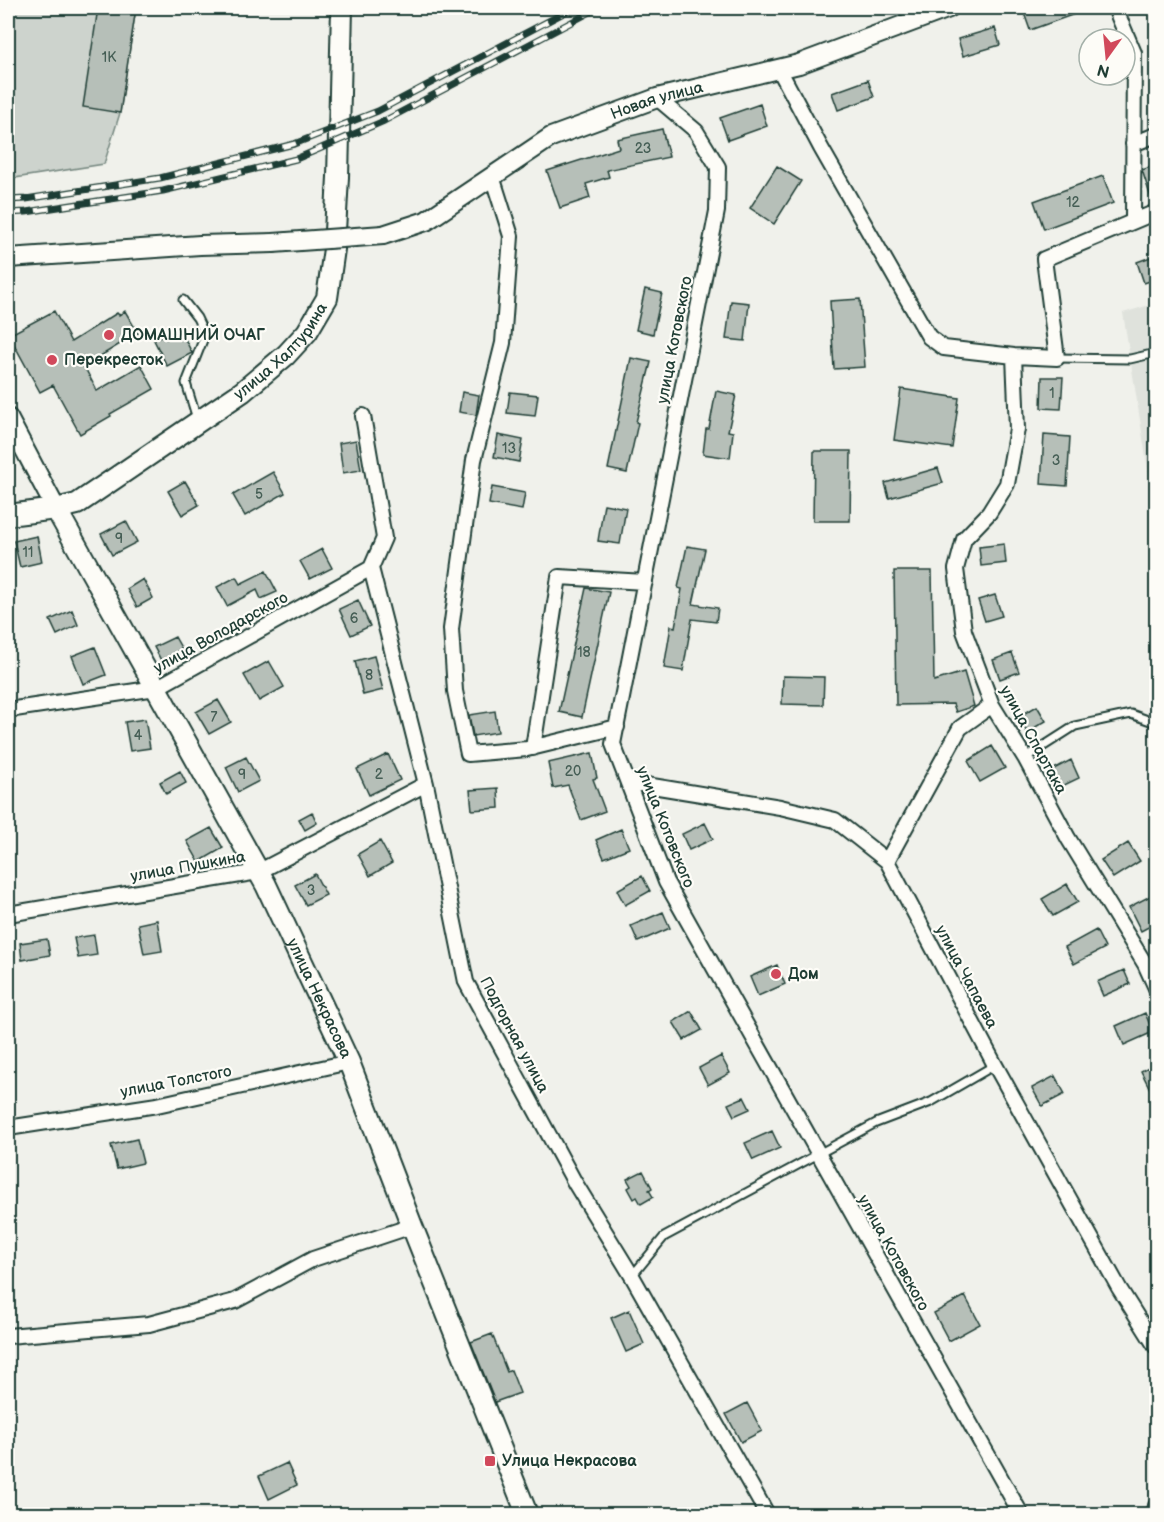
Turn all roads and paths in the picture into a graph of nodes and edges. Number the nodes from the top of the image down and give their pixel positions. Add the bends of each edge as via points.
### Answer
1 (342, 8) edge
2 (949, 8) edge
3 (1115, 8) edge
4 (779, 69) junction
5 (657, 98) junction
6 (1156, 135) edge
7 (1133, 144) junction
8 (492, 176) junction
9 (1156, 212) edge
10 (1133, 220) junction
11 (8, 258) edge
12 (183, 300) dead end
13 (1156, 353) edge
14 (1014, 356) junction
15 (1057, 358) junction
16 (363, 416) dead end
17 (8, 418) edge
18 (197, 422) junction
19 (56, 509) junction
20 (8, 515) edge
21 (371, 568) junction
22 (645, 582) junction
23 (156, 688) junction
24 (992, 705) junction
25 (8, 710) edge
26 (1156, 723) edge
27 (617, 727) junction
28 (533, 748) junction
29 (1025, 758) junction
30 (628, 782) junction
31 (426, 784) junction
32 (887, 861) junction
33 (258, 872) junction
34 (8, 914) edge
35 (1156, 988) edge
36 (350, 1062) junction
37 (995, 1065) junction
38 (8, 1128) edge
39 (819, 1154) junction
40 (412, 1226) junction
41 (632, 1275) junction
42 (8, 1336) edge
43 (1156, 1347) edge
44 (1156, 1506) edge
45 (527, 1515) edge
46 (767, 1515) edge
47 (1021, 1515) edge
48 (1154, 1515) edge

1 - 18 main road, улица Халтурина via 338,177 327,298 307,332 286,355 242,392
2 - 4 street, Новая улица
3 - 7 street via 1134,53
4 - 5 street, Новая улица
4 - 14 street via 929,338 944,348
5 - 8 street, Новая улица via 551,137
5 - 22 street, улица Котовского via 696,131 718,167 717,211
6 - 7 street
7 - 10 street
8 - 11 street, Новая улица, bridge via 426,221 384,235
8 - 28 street via 511,236 503,343 474,460 451,629 455,691 468,754
9 - 10 street
10 - 15 street via 1044,259
12 - 18 lane via 205,335 186,383
13 - 15 lane via 1130,359
14 - 15 street
14 - 24 street, улица Спартака via 1017,429 1007,484 989,513 964,539 956,569 964,631
16 - 21 street via 384,538
17 - 19 street
18 - 19 main road, улица Халтурина via 76,504
19 - 20 main road, улица Халтурина
19 - 23 main road, улица Некрасова
21 - 23 street, улица Володарского
21 - 31 street, Подгорная улица
22 - 27 street, улица Котовского
22 - 28 street via 559,577
23 - 25 street, улица Володарского
23 - 33 main road, улица Некрасова
24 - 29 street, улица Спартака
24 - 32 street via 960,728
26 - 29 lane via 1131,714 1075,726
27 - 28 street
27 - 30 street, улица Котовского via 614,744
29 - 35 street, улица Спартака
30 - 32 street, улица Чапаева via 835,820
30 - 39 street, улица Котовского via 666,882
31 - 33 street, улица Пушкина
31 - 41 street, Подгорная улица via 466,982 575,1183
32 - 37 street, улица Чапаева
33 - 34 street, улица Пушкина
33 - 36 main road, улица Некрасова
36 - 38 street, улица Толстого via 157,1105
36 - 40 main road, улица Некрасова
37 - 39 lane via 931,1102 876,1123
37 - 43 street, улица Чапаева
39 - 41 lane via 664,1238
39 - 47 street, улица Котовского
40 - 42 street via 313,1259 235,1301 149,1324
40 - 45 main road, улица Некрасова
41 - 46 street, Подгорная улица
44 - 48 street

